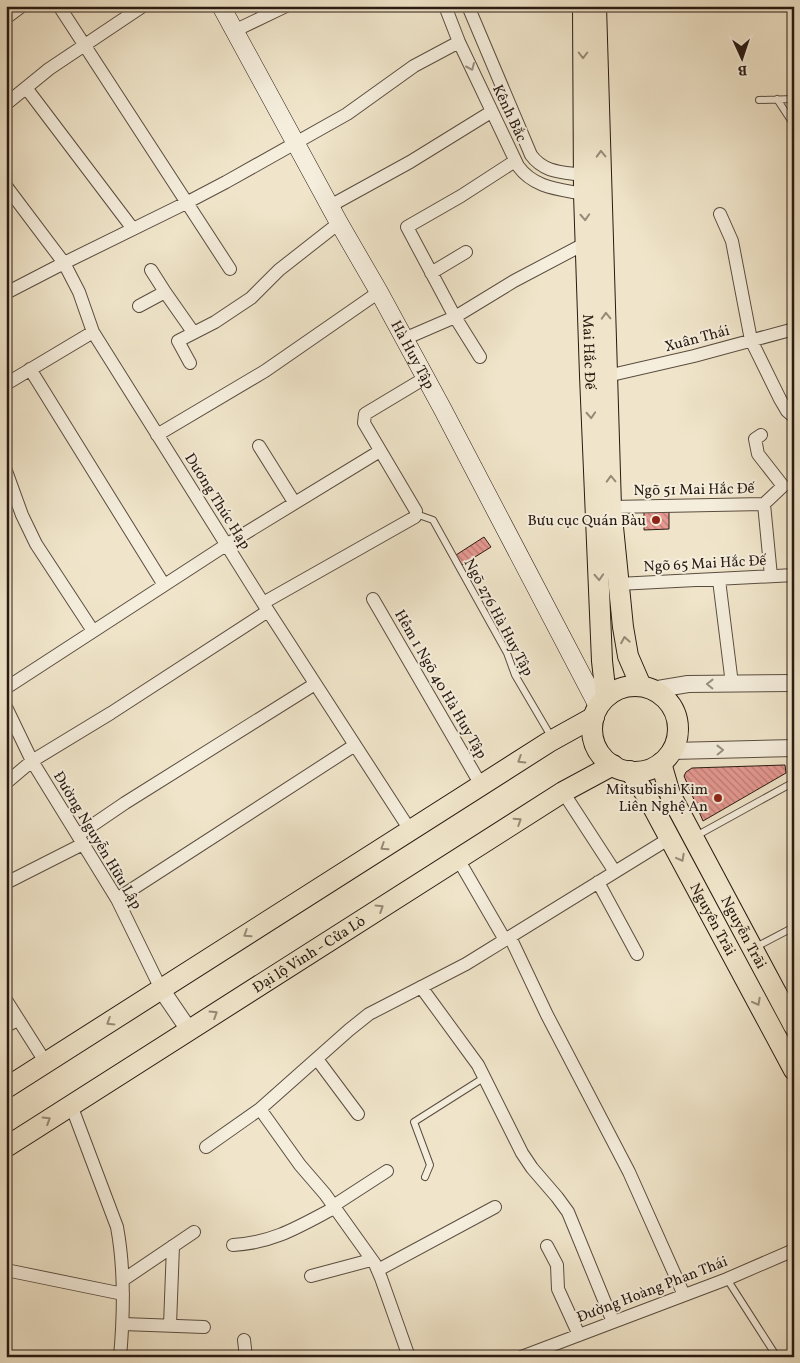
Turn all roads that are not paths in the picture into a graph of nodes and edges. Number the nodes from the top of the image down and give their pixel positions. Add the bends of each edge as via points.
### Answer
1 (22, 6) edge
2 (59, 6) edge
3 (142, 6) edge
4 (221, 6) edge
5 (286, 6) edge
6 (445, 6) edge
7 (468, 6) edge
8 (583, 6) edge
9 (596, 6) edge
10 (6, 18) edge
11 (234, 31) junction
12 (459, 42) junction
13 (85, 44) junction
14 (27, 89) junction
15 (794, 99) edge
16 (759, 100) dead end
17 (776, 100) junction
18 (6, 104) edge
19 (491, 112) junction
20 (794, 125) edge
21 (296, 143) junction
22 (515, 161) junction
23 (540, 166) junction
24 (529, 178) junction
25 (584, 184) junction
26 (6, 186) edge
27 (186, 204) junction
28 (330, 206) junction
29 (720, 214) dead end
30 (339, 223) junction
31 (133, 229) junction
32 (586, 243) junction
33 (466, 252) dead end
34 (64, 263) junction
35 (230, 269) dead end
36 (151, 270) dead end
37 (431, 273) junction
38 (6, 292) edge
39 (165, 292) junction
40 (379, 292) junction
41 (140, 306) dead end
42 (455, 317) junction
43 (794, 329) edge
44 (93, 332) junction
45 (193, 332) junction
46 (404, 339) junction
47 (751, 340) junction
48 (480, 358) dead end
49 (190, 363) dead end
50 (30, 369) junction
51 (608, 376) junction
52 (425, 378) junction
53 (6, 384) edge
54 (794, 417) edge
55 (157, 435) junction
56 (761, 435) dead end
57 (259, 446) dead end
58 (380, 450) junction
59 (6, 472) edge
60 (294, 502) junction
61 (764, 504) junction
62 (611, 507) junction
63 (416, 514) junction
64 (226, 545) junction
65 (794, 575) edge
66 (771, 576) junction
67 (719, 580) junction
68 (618, 584) junction
69 (164, 585) junction
70 (373, 599) dead end
71 (266, 607) junction
72 (92, 631) junction
73 (794, 683) edge
74 (315, 684) junction
75 (732, 684) junction
76 (6, 688) edge
77 (646, 688) junction
78 (599, 707) junction
79 (6, 708) edge
80 (553, 740) junction
81 (355, 745) junction
82 (794, 748) edge
83 (666, 757) junction
84 (32, 761) junction
85 (621, 768) junction
86 (794, 782) edge
87 (6, 783) edge
88 (481, 785) junction
89 (563, 792) junction
90 (410, 830) junction
91 (670, 838) junction
92 (692, 838) junction
93 (81, 840) junction
94 (458, 859) junction
95 (615, 872) junction
96 (598, 882) junction
97 (6, 883) edge
98 (117, 898) junction
99 (794, 926) edge
100 (507, 939) junction
101 (753, 948) junction
102 (637, 954) dead end
103 (421, 987) junction
104 (161, 989) junction
105 (6, 1000) edge
106 (12, 1023) edge
107 (794, 1026) edge
108 (189, 1030) junction
109 (318, 1059) junction
110 (46, 1063) junction
111 (794, 1070) edge
112 (485, 1077) junction
113 (6, 1088) edge
114 (71, 1105) junction
115 (260, 1110) junction
116 (358, 1114) dead end
117 (6, 1147) edge
118 (206, 1147) dead end
119 (387, 1171) dead end
120 (426, 1178) dead end
121 (334, 1207) junction
122 (495, 1207) dead end
123 (194, 1232) dead end
124 (233, 1245) dead end
125 (173, 1246) junction
126 (548, 1246) dead end
127 (794, 1250) edge
128 (375, 1265) junction
129 (6, 1270) edge
130 (312, 1276) dead end
131 (727, 1279) junction
132 (123, 1280) junction
133 (123, 1294) junction
134 (684, 1294) junction
135 (613, 1322) junction
136 (123, 1324) junction
137 (170, 1326) junction
138 (204, 1327) dead end
139 (579, 1335) junction
140 (244, 1340) dead end
141 (545, 1351) edge
142 (120, 1357) edge
143 (246, 1357) edge
144 (409, 1357) edge
145 (521, 1357) edge
146 (777, 1357) edge

1 - 10 street
2 - 13 street
3 - 13 street
4 - 11 main road, Hà Huy Tập
5 - 11 street
6 - 12 street, Kênh Bắc
7 - 23 street, Kênh Bắc via 530,156
8 -> 25 main road, Mai Hắc Đế
51 -> 9 main road, Mai Hắc Đế
11 - 21 main road, Hà Huy Tập
12 -> 19 street, Kênh Bắc
12 - 21 street via 414,66 353,110
13 - 14 street
13 - 27 street
14 - 18 street
14 - 31 street
15 - 17 lane
16 - 17 lane
17 - 20 lane
19 - 22 street, Kênh Bắc
19 - 28 street
21 - 27 street
21 - 28 main road, Hà Huy Tập
22 - 24 street, Kênh Bắc
22 - 37 street via 408,225 406,228
23 - 24 street
23 - 25 street
24 - 25 street, Kênh Bắc via 550,188
25 -> 32 main road, Mai Hắc Đế
26 - 34 street, Dương Thúc Hạp
27 - 31 street
27 - 35 street
28 - 30 main road, Hà Huy Tập
29 - 47 street via 732,241
30 - 40 main road, Hà Huy Tập
30 - 45 street via 279,270 252,298
31 - 34 street
32 - 42 street
32 -> 78 main road, Mai Hắc Đế via 602,661
33 - 37 street
34 - 38 street
34 - 44 street, Dương Thúc Hạp via 79,292
36 - 39 street
37 - 42 street
39 - 41 street
39 - 45 street
40 - 46 main road, Hà Huy Tập
40 - 55 street via 265,371
42 - 46 street
42 - 48 street
43 - 47 street, Xuân Thái
44 - 50 street
44 - 55 street, Dương Thúc Hạp
45 - 49 street via 178,341
46 - 52 main road, Hà Huy Tập
47 - 51 street, Xuân Thái
47 - 54 street via 780,399
50 - 53 street
50 - 69 street
62 -> 51 main road, Mai Hắc Đế
52 - 58 street via 365,414 364,423
52 - 78 main road, Hà Huy Tập
55 - 64 street, Dương Thúc Hạp
56 - 61 street via 756,439 758,454 782,486
57 - 60 street
58 - 60 street
58 - 63 street
59 - 72 street via 36,544
60 - 64 street
61 - 62 street, Ngõ 51 Mai Hắc Đế
61 - 66 street, Ngõ 51 Mai Hắc Đế
62 - 68 main road, Mai Hắc Đế
63 - 71 street via 415,518
63 - 80 lane, Ngõ 276 Hà Huy Tập via 433,520
64 - 69 street
64 - 71 street, Dương Thúc Hạp
65 - 66 street, Ngõ 65 Mai Hắc Đế
66 - 67 street, Ngõ 65 Mai Hắc Đế
67 - 68 street, Ngõ 65 Mai Hắc Đế
67 - 75 street
77 -> 68 main road, Mai Hắc Đế via 628,656
69 - 72 street
70 - 88 street, Hẻm 1 Ngõ 40 Hà Huy Tập
71 - 74 street, Dương Thúc Hạp
71 - 84 street via 111,713
72 - 76 street
73 - 75 street
74 - 81 street, Dương Thúc Hạp
74 - 93 street via 125,803
75 -> 77 street
77 - 78 main road via 617,690
77 - 83 main road via 667,701 676,716 677,734
78 - 80 main road
78 - 85 main road via 592,730 594,742 599,753
79 - 84 street, Đường Nguyễn Hữu Lập
80 -> 88 main road
81 - 90 street, Dương Thúc Hạp
81 - 98 street
83 -> 82 street
83 - 85 main road via 654,768 642,771
83 - 92 main road via 670,794
84 - 87 street
84 - 93 street, Đường Nguyễn Hữu Lập
85 - 89 main road, Đại lộ Vinh - Cửa Lò
85 - 91 main road, Nguyên Trãi via 648,796
86 - 92 lane
88 - 90 main road
94 -> 89 main road, Đại lộ Vinh - Cửa Lò
89 - 95 street
90 -> 104 main road
91 - 95 street
91 -> 111 main road, Nguyên Trãi
92 - 101 main road, Nguyễn Trãi
93 - 97 street
93 - 98 street, Đường Nguyễn Hữu Lập
94 - 100 street
108 -> 94 main road, Đại lộ Vinh - Cửa Lò
95 - 96 street
96 - 100 street
96 - 102 street
98 - 104 street, Đường Nguyễn Hữu Lập
99 - 101 lane
100 - 103 street
100 - 134 street via 629,1172
101 - 107 main road, Nguyễn Trãi
103 - 109 street via 363,1019
103 - 112 street
104 - 108 street
104 -> 110 main road
105 - 106 street
106 - 110 street
108 - 114 main road, Đại lộ Vinh - Cửa Lò
109 - 115 street
109 - 116 street
110 - 113 main road
112 - 120 lane via 414,1122 430,1165
112 - 135 street via 522,1153 568,1212
117 -> 114 main road, Đại lộ Vinh - Cửa Lò
114 - 132 street via 117,1227
115 - 118 street
115 - 121 street
119 - 121 street
121 - 124 street via 274,1238
121 - 128 street
122 - 128 street
123 - 125 street
125 - 132 street
125 - 137 street
126 - 139 street via 557,1265 558,1289
127 - 131 street, Đường Hoàng Phan Thái
128 - 130 street
128 - 144 street
129 - 133 street
131 - 134 street, Đường Hoàng Phan Thái
131 - 146 lane
132 - 133 street
133 - 136 street
134 - 135 street, Đường Hoàng Phan Thái
135 - 139 street, Đường Hoàng Phan Thái
136 - 137 street
136 - 142 street
137 - 138 street
139 - 141 street, Đường Hoàng Phan Thái
140 - 143 street
141 - 145 street, Đường Hoàng Phan Thái

